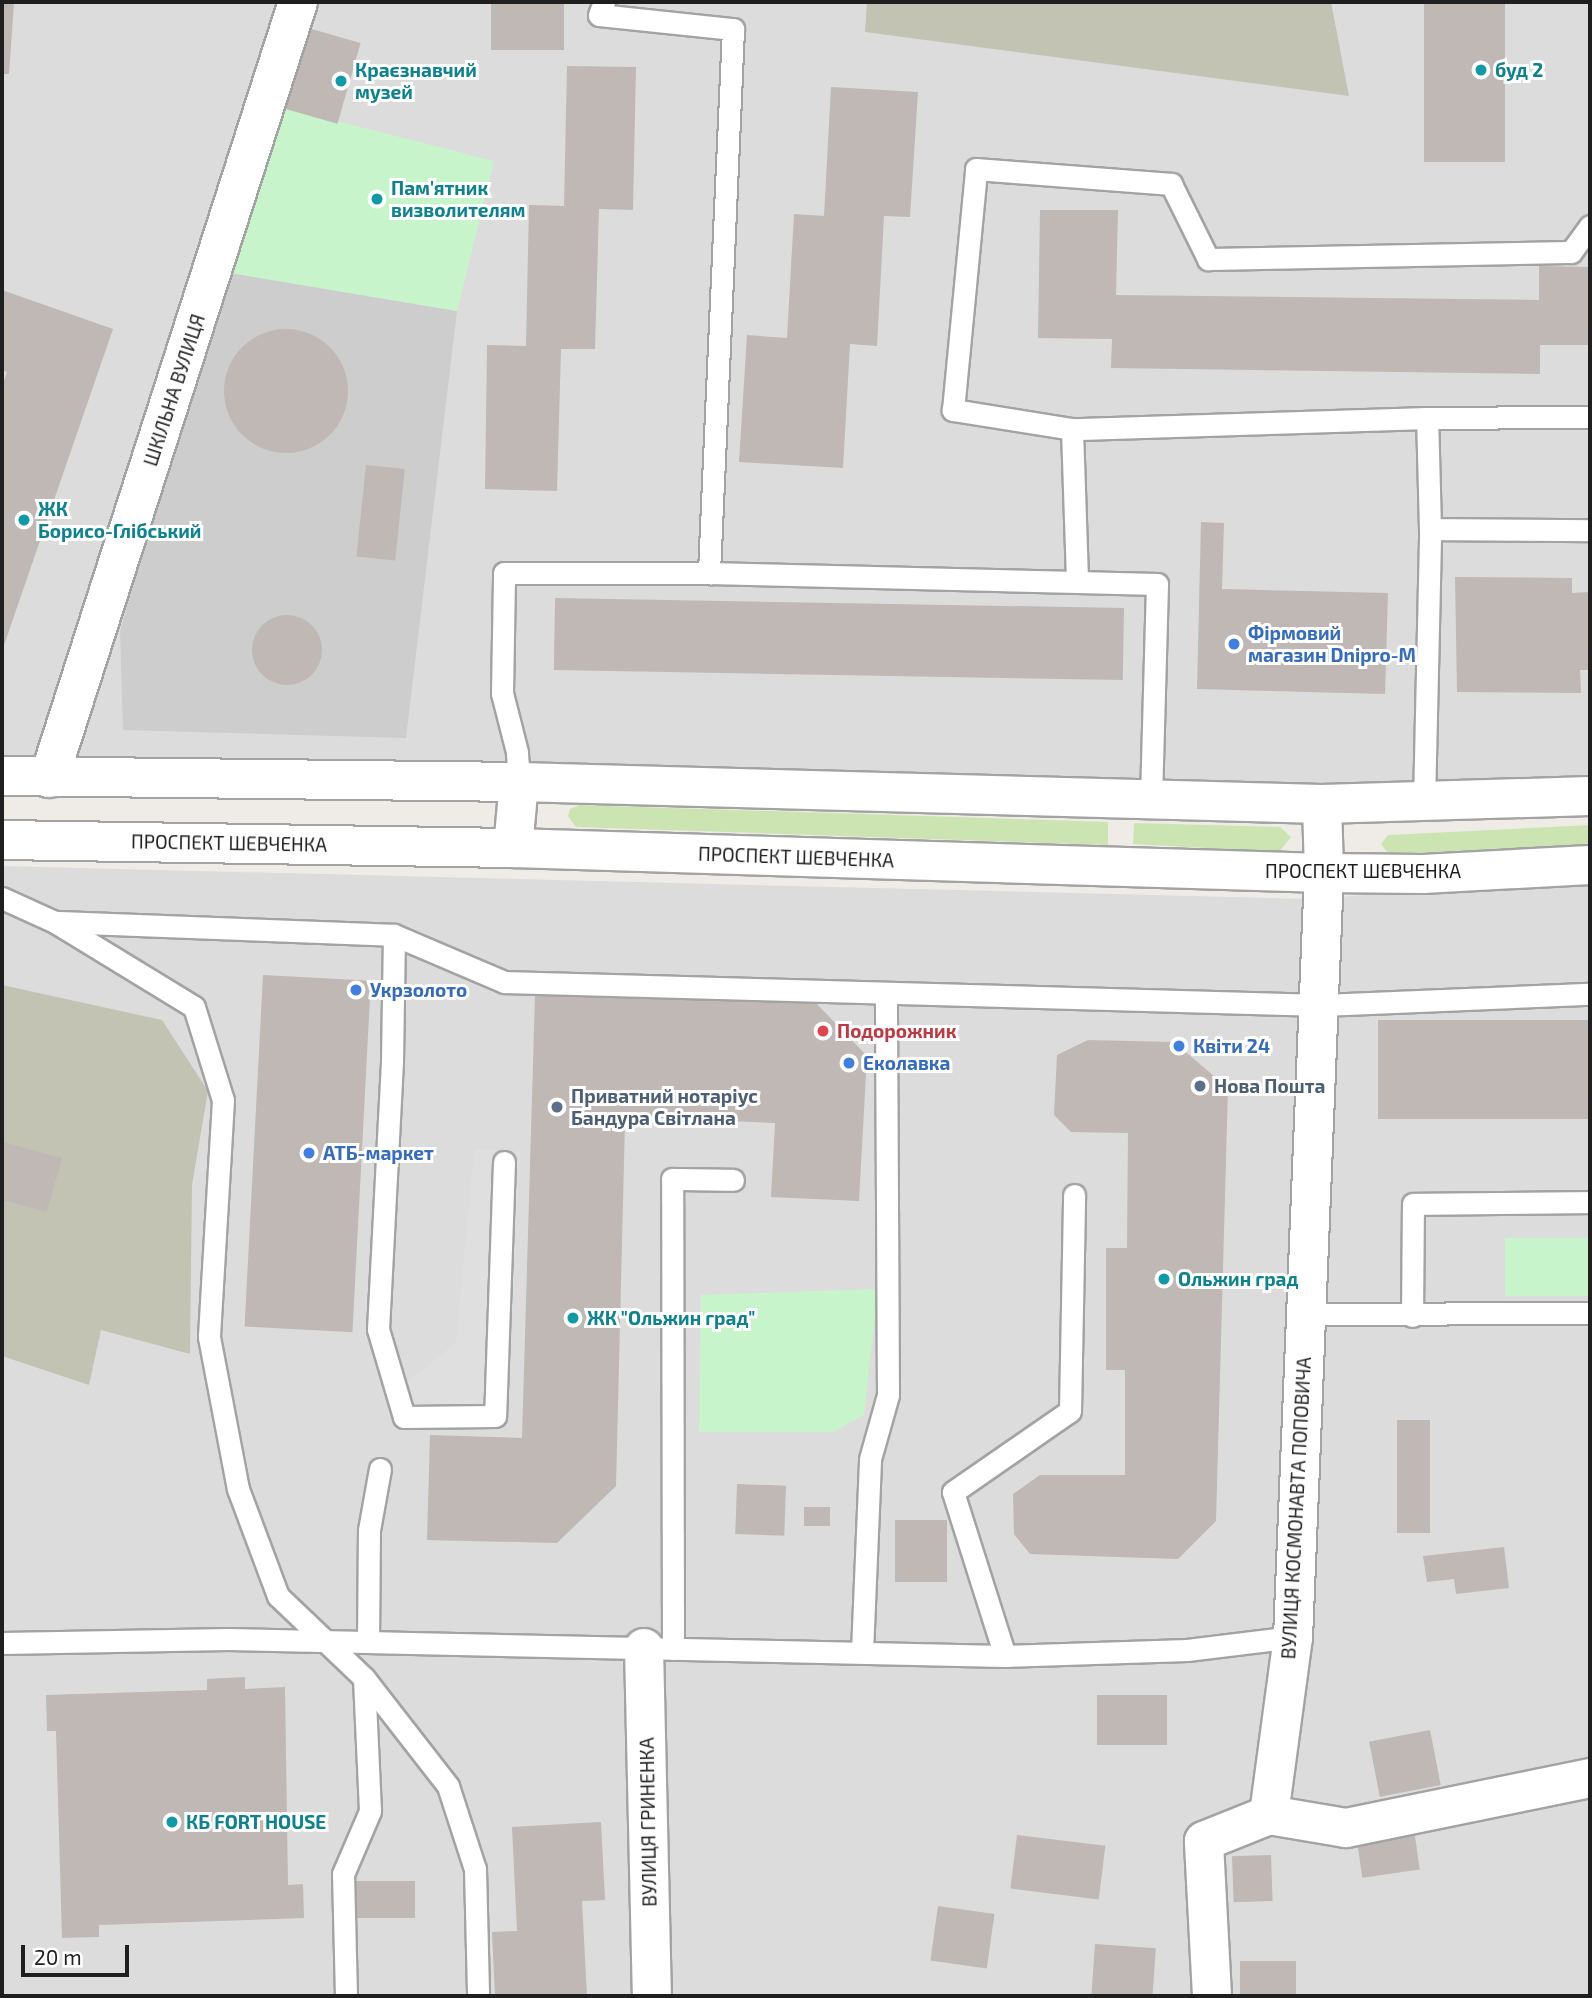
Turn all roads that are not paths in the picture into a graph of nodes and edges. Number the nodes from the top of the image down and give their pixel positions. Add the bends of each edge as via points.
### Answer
1 (298, 2) edge
2 (604, 2) edge
3 (1590, 226) edge
4 (1590, 417) edge
5 (1427, 418) junction
6 (1072, 429) junction
7 (1430, 529) junction
8 (1590, 530) edge
9 (709, 573) junction
10 (1077, 582) junction
11 (2, 776) edge
12 (49, 778) junction
13 (519, 782) junction
14 (1590, 796) edge
15 (1151, 801) junction
16 (1424, 803) junction
17 (1322, 804) junction
18 (2, 841) edge
19 (513, 848) junction
20 (1590, 865) edge
21 (1324, 873) junction
22 (2, 898) edge
23 (55, 922) junction
24 (394, 935) junction
25 (886, 994) junction
26 (1590, 994) edge
27 (1322, 1005) junction
28 (504, 1162) dead end
29 (733, 1180) dead end
30 (1074, 1195) dead end
31 (1590, 1202) edge
32 (1590, 1313) edge
33 (1305, 1314) junction
34 (1412, 1316) junction
35 (380, 1469) dead end
36 (1293, 1637) junction
37 (368, 1642) junction
38 (2, 1643) edge
39 (324, 1643) junction
40 (659, 1649) junction
41 (862, 1652) junction
42 (1005, 1656) junction
43 (364, 1678) junction
44 (1590, 1778) edge
45 (1269, 1815) junction
46 (346, 1996) edge
47 (478, 1996) edge
48 (652, 1996) edge
49 (1212, 1996) edge

1 - 12 street, ШКІЛЬНА ВУЛИЦЯ
2 - 9 lane via 598,15 733,29
3 - 6 lane via 1571,252 1208,259 1171,184 976,169 953,410
4 - 5 lane
5 - 6 lane
5 - 7 lane
6 - 10 lane
7 - 8 lane
7 - 16 lane
9 - 10 lane
9 - 13 lane via 504,573 502,693 517,752
10 - 15 lane via 1157,584
11 - 12 street
12 - 13 street
13 - 15 street
13 - 19 street
14 - 16 street
15 - 17 street
16 - 17 street
17 - 21 street, ВУЛИЦЯ КОСМОНАВТА ПОПОВИЧА
18 - 19 street, ПРОСПЕКТ ШЕВЧЕНКА
19 - 21 street, ПРОСПЕКТ ШЕВЧЕНКА
20 - 21 street, ПРОСПЕКТ ШЕВЧЕНКА via 1423,874
21 - 27 street, ВУЛИЦЯ КОСМОНАВТА ПОПОВИЧА
22 - 23 lane
23 - 24 lane
23 - 39 lane via 194,1007 223,1100 209,1337 238,1489 278,1596
24 - 25 lane via 504,982
24 - 28 lane via 378,1329 404,1417 495,1416
25 - 27 lane
25 - 41 lane via 888,1395 870,1459
26 - 27 lane
27 - 33 street, ВУЛИЦЯ КОСМОНАВТА ПОПОВИЧА
29 - 40 lane via 671,1180
30 - 42 lane via 1070,1411 953,1492
31 - 34 lane via 1413,1204
32 - 34 lane
33 - 34 lane
33 - 36 street, ВУЛИЦЯ КОСМОНАВТА ПОПОВИЧА
35 - 37 lane via 369,1530
36 - 42 lane via 1187,1650
36 - 45 street, ВУЛИЦЯ КОСМОНАВТА ПОПОВИЧА
37 - 39 lane
37 - 40 lane
38 - 39 lane via 228,1639
39 - 43 lane
40 - 41 lane
40 - 48 street, ВУЛИЦЯ ГРИНЕНКА
41 - 42 lane
43 - 46 lane via 370,1811 344,1874
43 - 47 lane via 448,1786 475,1869
44 - 45 street via 1346,1828
45 - 49 street via 1204,1841

